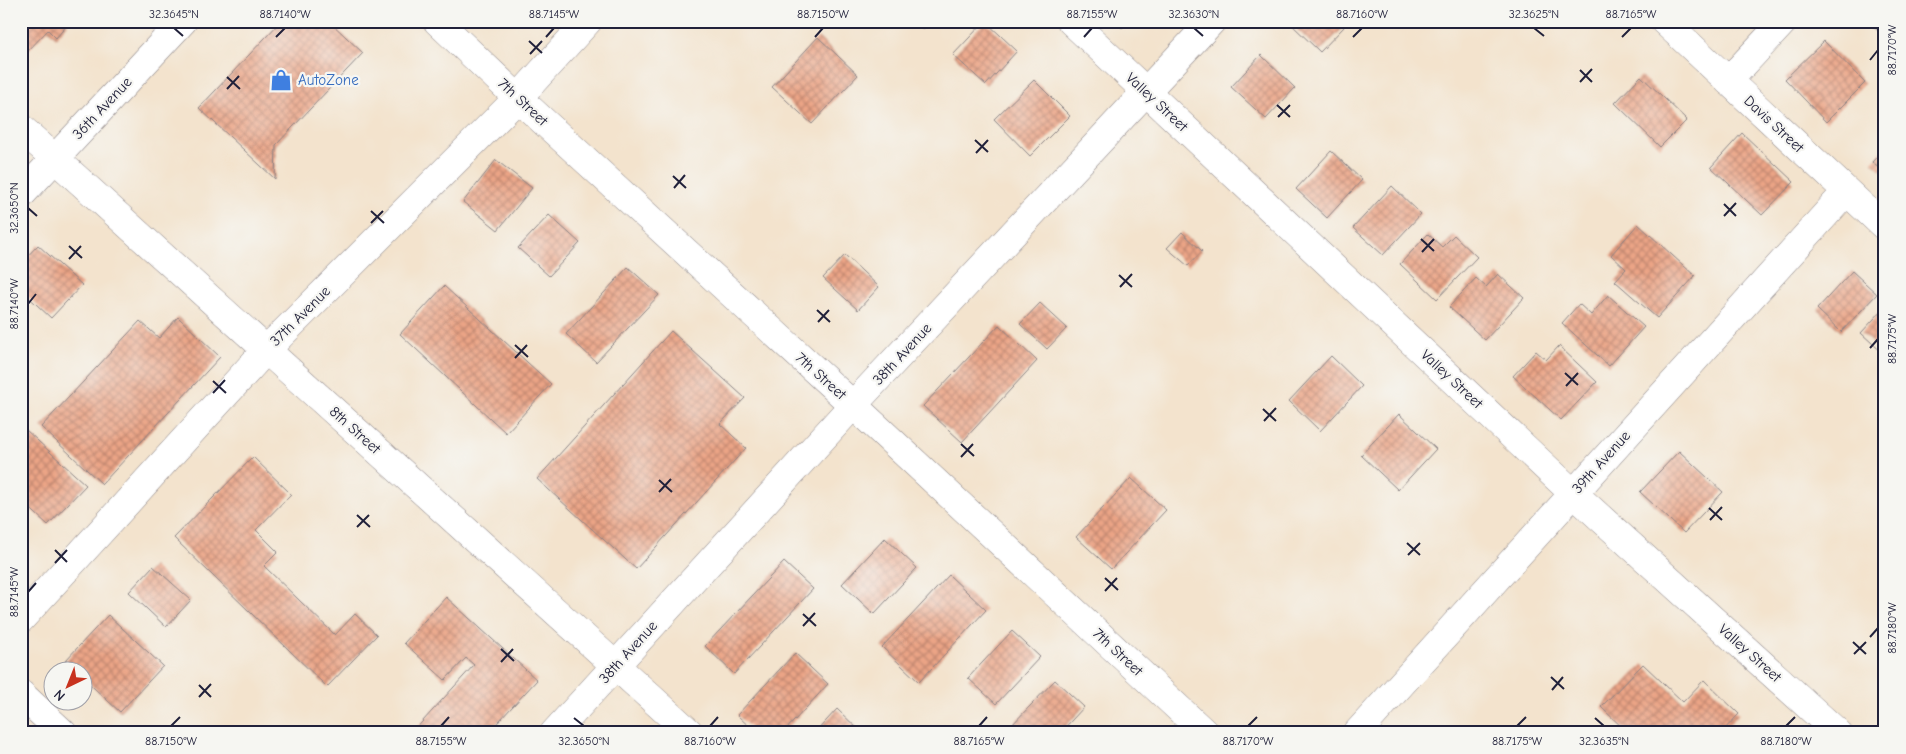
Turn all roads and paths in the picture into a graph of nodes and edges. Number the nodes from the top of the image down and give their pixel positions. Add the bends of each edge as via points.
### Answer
1 (183, 21) edge
2 (437, 21) edge
3 (588, 21) edge
4 (1071, 21) edge
5 (1212, 21) edge
6 (1664, 21) edge
7 (1784, 21) edge
8 (1728, 81) junction
9 (1146, 92) junction
10 (518, 98) junction
11 (21, 128) edge
12 (55, 159) junction
13 (1846, 192) junction
14 (21, 195) edge
15 (1885, 227) edge
16 (266, 350) junction
17 (853, 405) junction
18 (1573, 493) junction
19 (21, 619) edge
20 (616, 666) junction
21 (21, 694) edge
22 (63, 733) edge
23 (554, 733) edge
24 (690, 733) edge
25 (1204, 733) edge
26 (1357, 733) edge
27 (1838, 733) edge

1 - 12 street, 36th Avenue
2 - 10 street, 7th Street
3 - 10 street, 37th Avenue
4 - 9 street, Valley Street
5 - 9 street, 38th Avenue
6 - 8 street, Davis Street
7 - 8 street
8 - 13 street, Davis Street
9 - 17 street, 38th Avenue
9 - 18 street, Valley Street
10 - 16 street, 37th Avenue
10 - 17 street, 7th Street
11 - 12 street, 8th Street
12 - 14 street, 36th Avenue
12 - 16 street, 8th Street
13 - 15 street, Davis Street
13 - 18 street, 39th Avenue
16 - 19 street, 37th Avenue
16 - 20 street, 8th Street
17 - 20 street, 38th Avenue
17 - 25 street, 7th Street
18 - 26 street, 39th Avenue
18 - 27 street, Valley Street
20 - 23 street, 38th Avenue
20 - 24 street, 8th Street
21 - 22 street

